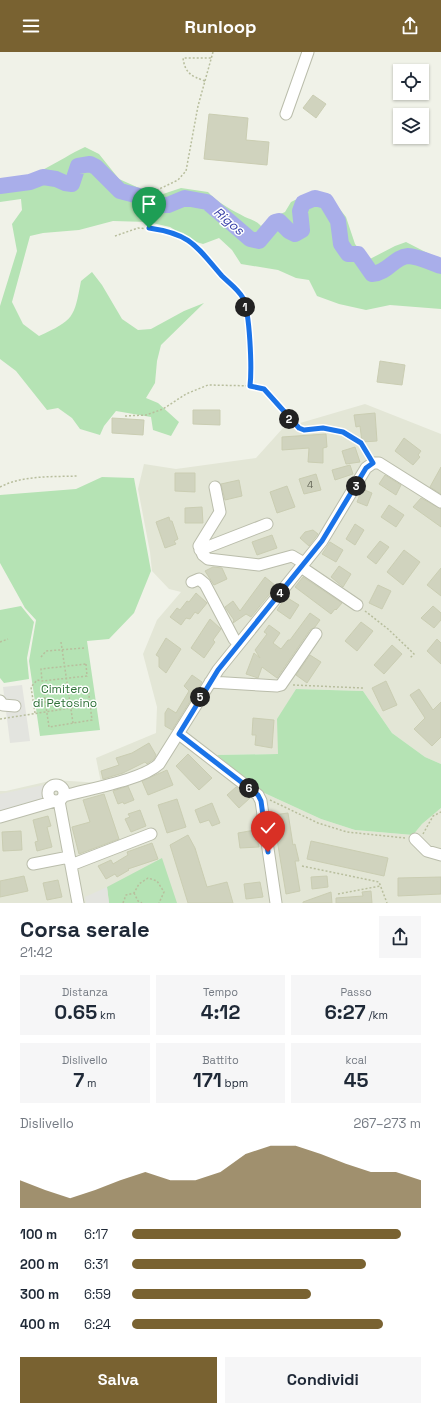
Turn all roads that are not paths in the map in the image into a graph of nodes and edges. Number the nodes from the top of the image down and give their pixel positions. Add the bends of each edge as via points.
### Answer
1 (308, 52) edge
2 (286, 114) dead end
3 (215, 487) dead end
4 (441, 502) edge
5 (267, 524) dead end
6 (200, 550) junction
7 (303, 565) junction
8 (192, 582) dead end
9 (357, 605) road end
10 (316, 634) dead end
11 (239, 644) junction
12 (210, 682) junction
13 (0, 701) edge
14 (15, 706) dead end
15 (179, 734) junction
16 (60, 796) junction
17 (0, 817) edge
18 (151, 834) dead end
19 (417, 841) road end
20 (441, 855) edge
21 (70, 861) junction
22 (33, 864) dead end
23 (78, 903) edge
24 (276, 903) edge

1 - 2 street
3 - 6 street via 220,512 200,542
4 - 7 street via 387,467 373,463 366,468 322,541
5 - 6 street
6 - 7 street via 208,559 259,565 292,556
7 - 9 street
7 - 11 street
8 - 11 street via 199,579 205,584
10 - 12 street via 281,685
11 - 12 street
12 - 15 street
13 - 14 street via 3,705
15 - 16 street via 155,768 136,777
15 - 24 street via 258,795
16 - 17 street
16 - 21 street
18 - 21 street
19 - 20 street via 428,851
21 - 22 street
21 - 23 street

